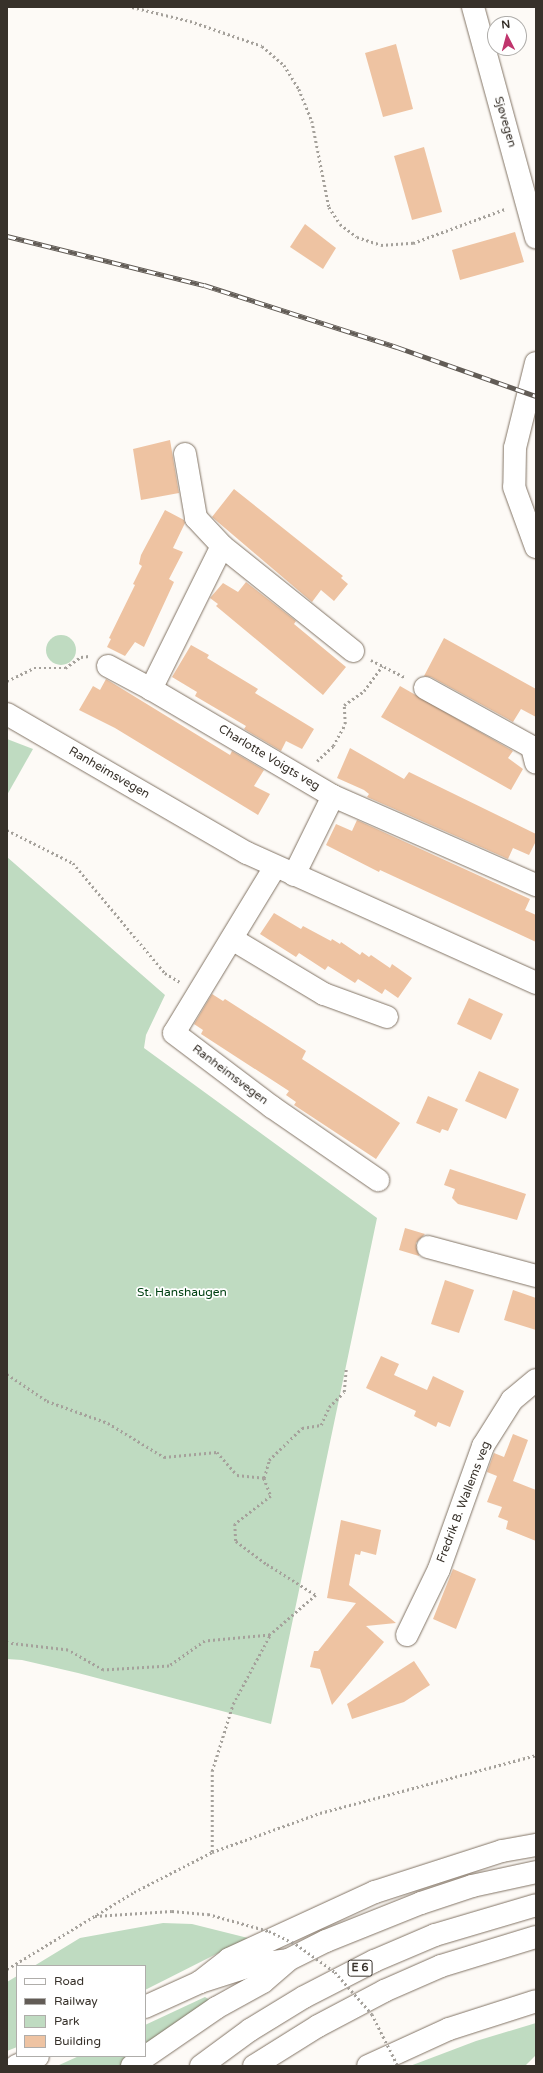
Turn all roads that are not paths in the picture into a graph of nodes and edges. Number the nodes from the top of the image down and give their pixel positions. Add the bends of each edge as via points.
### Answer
1 (473, 7) edge
2 (536, 238) edge
3 (536, 363) edge
4 (185, 454) dead end
5 (531, 519) edge
6 (222, 546) junction
7 (536, 547) edge
8 (353, 651) road end
9 (108, 666) road end
10 (425, 688) road end
11 (151, 689) junction
12 (7, 714) edge
13 (536, 763) edge
14 (332, 796) junction
15 (285, 871) junction
16 (536, 884) edge
17 (232, 939) junction
18 (536, 983) edge
19 (387, 1017) dead end
20 (378, 1180) dead end
21 (428, 1247) dead end
22 (536, 1276) edge
23 (536, 1380) edge
24 (407, 1635) dead end
25 (536, 1845) edge
26 (536, 1872) edge
27 (536, 1905) edge
28 (536, 1937) edge
29 (288, 1960) junction
30 (200, 1982) junction
31 (536, 2001) edge
32 (146, 2007) edge
33 (146, 2056) edge
34 (36, 2057) edge
35 (145, 2057) edge
36 (16, 2066) edge
37 (132, 2066) edge
38 (201, 2066) edge
39 (254, 2066) edge
40 (368, 2066) edge

1 - 2 main road, Sjøvegen
3 - 5 main road via 515,448 514,488
4 - 6 main road via 196,518
5 - 7 main road
6 - 8 main road
6 - 11 main road
9 - 11 main road, Charlotte Voigts veg
10 - 13 main road via 532,747
11 - 14 main road, Charlotte Voigts veg
12 - 15 main road, Ranheimsvegen
14 - 15 main road
14 - 16 main road, Charlotte Voigts veg
15 - 17 main road, Ranheimsvegen
15 - 18 main road, Ranheimsvegen
17 - 19 main road via 324,994
17 - 20 main road, Ranheimsvegen via 174,1033 272,1107
21 - 22 main road
23 - 24 main road, Fredrik B. Wallems veg via 512,1400 483,1446 438,1569
25 - 30 main road via 502,1851 375,1892 229,1959
26 - 29 main road via 472,1886 422,1903 326,1941
27 - 38 main road, E 6 via 435,1935 374,1961 304,1997 250,2030
28 - 39 main road, E 6 via 441,1966 384,1991 318,2026
29 - 30 main road via 256,1964
29 - 33 main road via 262,1982 216,2008
30 - 32 main road
31 - 40 main road via 449,2029
34 - 36 main road
35 - 37 main road

